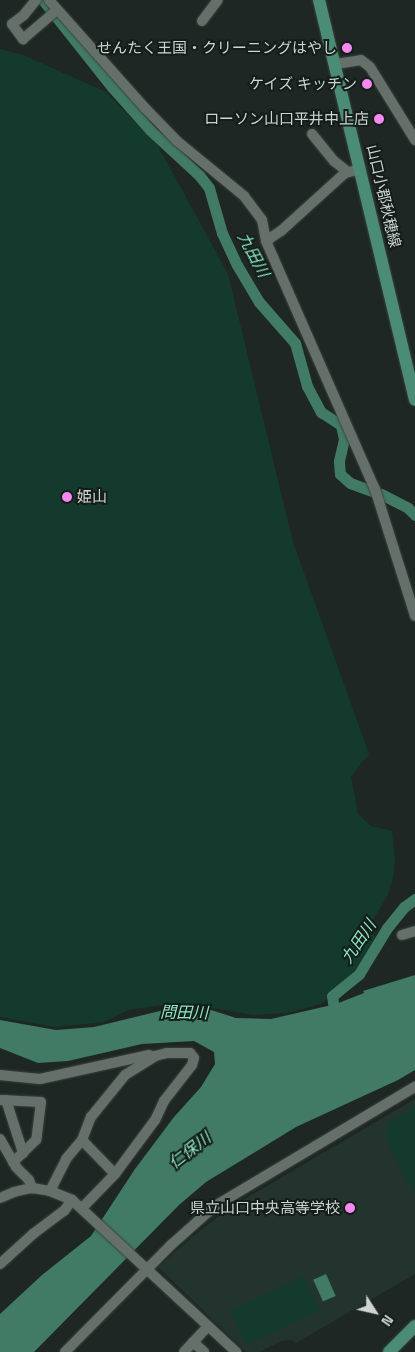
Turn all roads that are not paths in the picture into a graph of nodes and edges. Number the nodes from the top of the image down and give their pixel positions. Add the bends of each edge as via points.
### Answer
1 (36, 0) edge
2 (49, 0) edge
3 (218, 0) edge
4 (319, 0) edge
5 (56, 12) junction
6 (202, 21) dead end
7 (336, 64) junction
8 (312, 134) dead end
9 (415, 140) edge
10 (361, 169) junction
11 (348, 172) junction
12 (266, 241) junction
13 (415, 400) edge
14 (415, 616) edge
15 (415, 931) edge
16 (402, 935) dead end
17 (155, 1056) junction
18 (0, 1075) edge
19 (415, 1087) edge
20 (3, 1100) edge
21 (0, 1139) edge
22 (82, 1140) junction
23 (23, 1153) junction
24 (13, 1162) junction
25 (116, 1174) junction
26 (32, 1188) junction
27 (50, 1191) junction
28 (0, 1198) edge
29 (72, 1200) junction
30 (83, 1209) junction
31 (0, 1264) edge
32 (142, 1264) junction
33 (208, 1326) junction
34 (415, 1326) edge
35 (193, 1342) junction
36 (65, 1352) edge
37 (184, 1352) edge
38 (204, 1352) edge
39 (236, 1352) edge
40 (390, 1352) edge

1 - 5 street via 12,24 22,38
2 - 5 street
3 - 6 street
4 - 7 main road, 山口小郡秋穂線
5 - 12 street via 177,141 244,196 262,220
7 - 9 street via 361,60 370,68
7 - 10 main road, 山口小郡秋穂線
8 - 11 street via 334,161
10 - 11 street
10 - 13 main road, 山口小郡秋穂線
11 - 12 street
12 - 14 street via 376,492
15 - 16 street
17 - 18 street via 152,1054 40,1079
17 - 22 street via 125,1075 91,1117
17 - 25 street via 190,1054 194,1058
19 - 32 street via 228,1198
20 - 23 street
20 - 23 street via 41,1102 36,1140
21 - 24 street
22 - 25 street
22 - 27 street via 66,1159
23 - 24 street
24 - 26 street
25 - 30 street
26 - 27 street
26 - 28 street
27 - 29 street
29 - 30 street
29 - 31 street
30 - 32 street
32 - 33 street
32 - 36 street
33 - 35 street
33 - 39 street
34 - 40 main road
35 - 37 street
35 - 38 street

